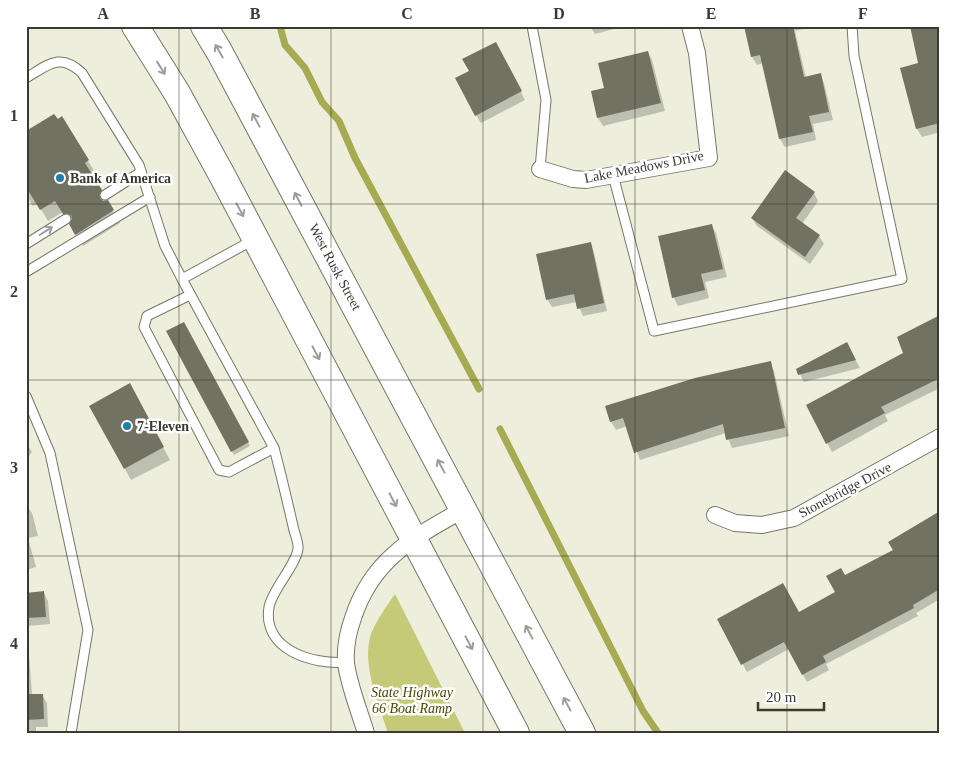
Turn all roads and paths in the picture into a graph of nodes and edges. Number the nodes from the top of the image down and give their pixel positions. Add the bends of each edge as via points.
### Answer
1 (135, 26) edge
2 (204, 26) edge
3 (532, 26) edge
4 (690, 26) edge
5 (852, 26) edge
6 (26, 78) edge
7 (540, 169) joint
8 (141, 172) junction
9 (614, 175) junction
10 (105, 195) dead end
11 (150, 197) junction
12 (66, 219) dead end
13 (255, 238) junction
14 (26, 244) edge
15 (26, 272) edge
16 (182, 279) junction
17 (190, 294) junction
18 (26, 396) edge
19 (940, 437) edge
20 (274, 448) junction
21 (464, 509) junction
22 (715, 515) dead end
23 (413, 538) junction
24 (346, 662) junction
25 (71, 733) edge
26 (366, 733) edge
27 (516, 733) edge
28 (582, 733) edge

1 -> 13 main road via 177,93
21 -> 2 main road, West Rusk Street
3 - 7 lane via 546,100
4 - 9 street, Lake Meadows Drive via 697,53 710,158
5 - 9 lane via 854,56 902,279 654,331
6 - 8 lane via 54,61 70,62 87,80
7 - 9 street, Lake Meadows Drive via 573,179
8 - 10 lane
8 - 11 lane
11 - 15 lane
11 - 16 lane via 165,246
14 -> 12 lane
13 - 16 lane
13 -> 23 main road
16 - 17 lane
17 - 20 lane
17 - 20 lane via 147,316 144,327 220,470 229,472
18 - 25 lane via 50,453 88,630
19 - 22 street, Stonebridge Drive via 794,518 762,525 735,523
20 - 24 lane via 298,548 269,606 271,628 280,645 302,657 331,664
21 - 23 street
28 -> 21 main road, West Rusk Street
23 - 24 street via 386,561 367,585 350,626
23 -> 27 main road
24 - 26 street

